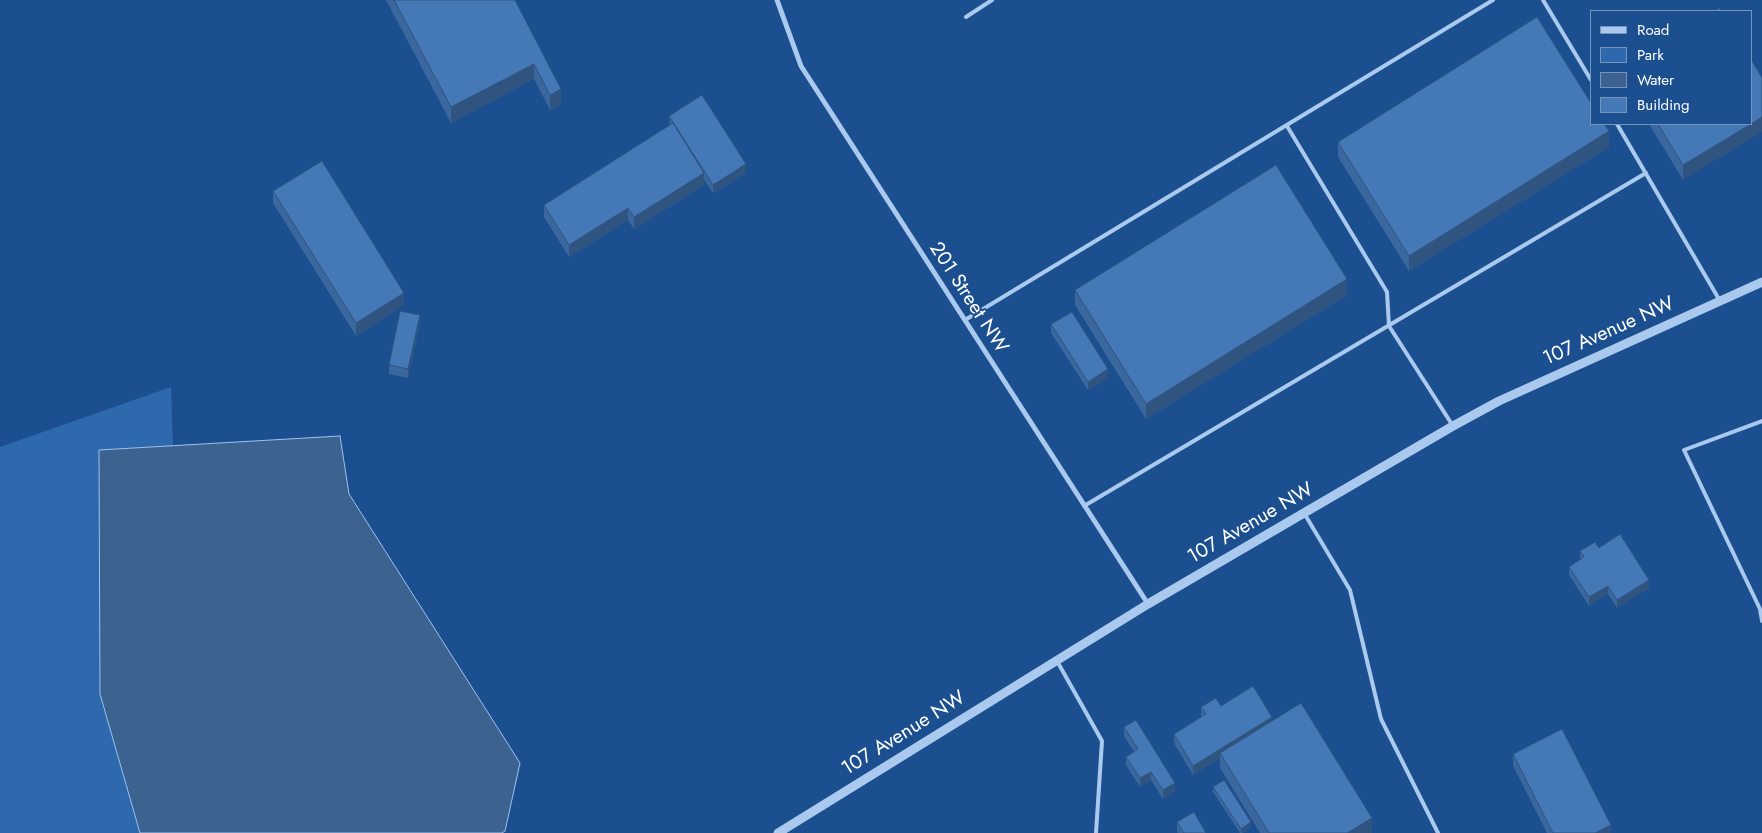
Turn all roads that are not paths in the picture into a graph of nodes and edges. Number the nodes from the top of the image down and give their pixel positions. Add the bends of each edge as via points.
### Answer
1 (777, 0) edge
2 (992, 0) edge
3 (1493, 0) edge
4 (1543, 0) edge
5 (966, 17) dead end
6 (1590, 78) edge
7 (1618, 125) edge
8 (1287, 126) junction
9 (1646, 173) junction
10 (1762, 282) edge
11 (1720, 301) junction
12 (965, 320) junction
13 (1389, 326) junction
14 (1762, 421) edge
15 (1453, 426) junction
16 (1084, 506) junction
17 (1304, 513) junction
18 (1148, 604) junction
19 (1761, 609) edge
20 (1762, 621) edge
21 (1057, 661) junction
22 (778, 833) edge
23 (1096, 833) edge
24 (1438, 833) edge

1 - 12 street, 201 Street NW via 801,66
2 - 5 lane
3 - 8 lane
4 - 6 lane
7 - 9 lane
8 - 12 lane
8 - 13 lane via 1387,292
9 - 11 lane
9 - 13 lane
10 - 11 street, 107 Avenue NW
11 - 15 street, 107 Avenue NW via 1499,401
12 - 16 street, 201 Street NW
13 - 15 lane
13 - 16 lane
14 - 19 lane via 1684,450
15 - 17 street, 107 Avenue NW
16 - 18 street, 201 Street NW
17 - 18 street, 107 Avenue NW
17 - 24 lane via 1350,590 1381,720
18 - 21 street, 107 Avenue NW
19 - 20 lane
21 - 22 street, 107 Avenue NW
21 - 23 lane via 1102,740

